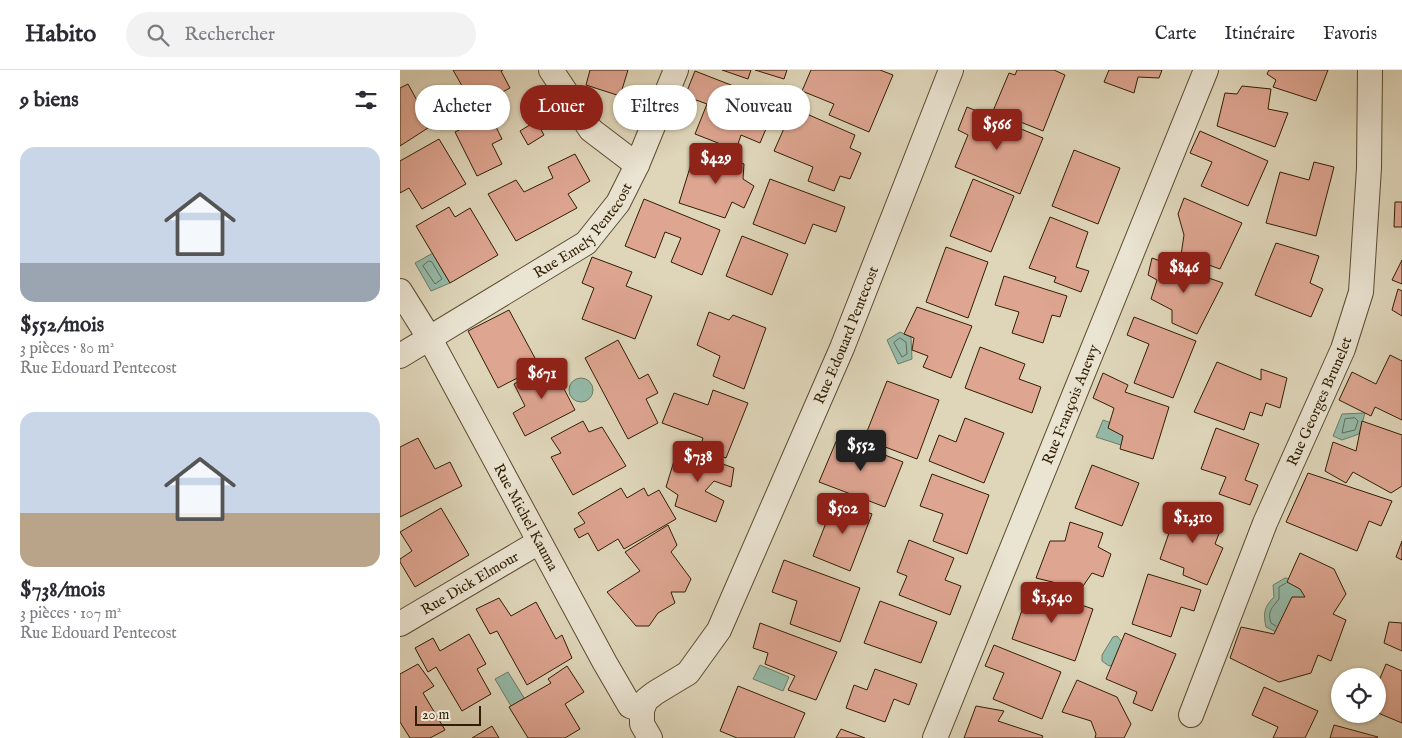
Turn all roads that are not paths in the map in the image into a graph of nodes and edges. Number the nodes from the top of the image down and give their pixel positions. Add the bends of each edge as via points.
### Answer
1 (550, 70) edge
2 (676, 70) edge
3 (951, 70) edge
4 (1206, 70) edge
5 (1370, 70) edge
6 (637, 165) junction
7 (400, 291) edge
8 (430, 339) junction
9 (400, 356) edge
10 (539, 542) junction
11 (400, 624) edge
12 (642, 710) junction
13 (1191, 715) dead end
14 (650, 738) edge
15 (935, 738) edge

1 - 6 street via 592,130
2 - 6 street, Rue Emely Pentecost
3 - 12 street, Rue Edouard Pentecost via 842,348 719,630 688,673 646,700
4 - 15 street, Rue François Anewy
5 - 13 street, Rue Georges Brunelet via 1369,168 1361,292 1343,349 1265,523
6 - 8 street, Rue Emely Pentecost via 618,203 586,242
7 - 8 street, Rue Michel Kauma
8 - 9 street, Rue Emely Pentecost
8 - 10 street, Rue Michel Kauma
10 - 11 street, Rue Dick Elmour
10 - 12 street, Rue Michel Kauma via 630,706
12 - 14 street via 642,724

